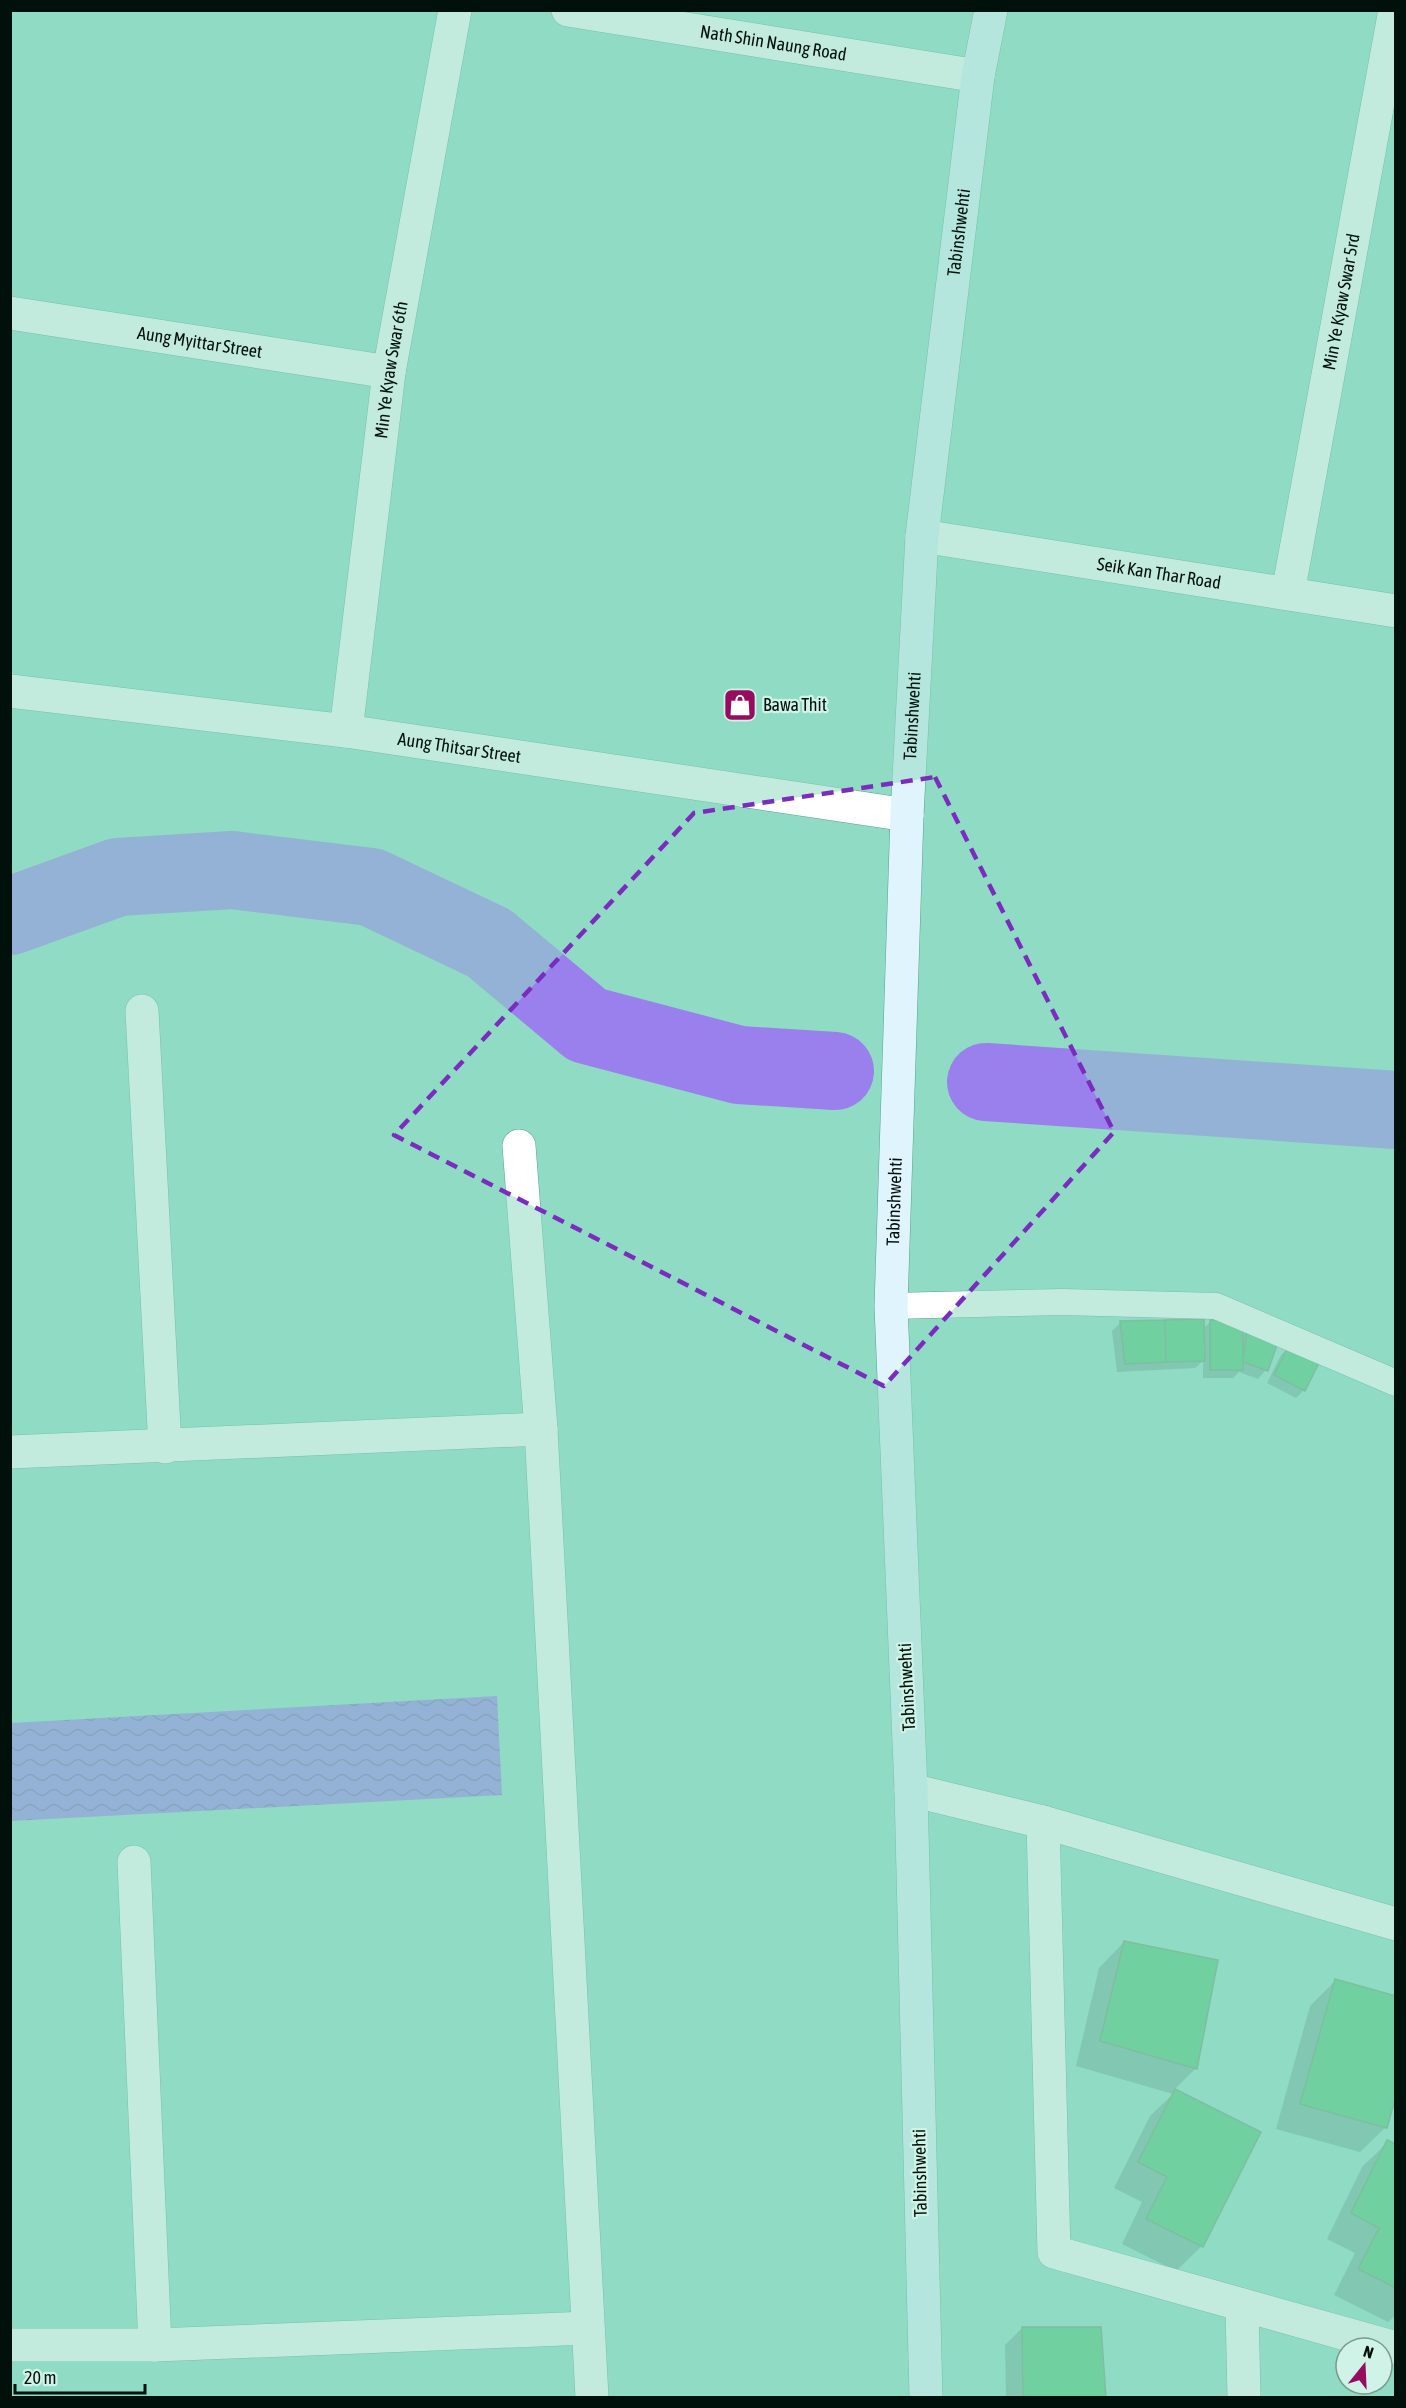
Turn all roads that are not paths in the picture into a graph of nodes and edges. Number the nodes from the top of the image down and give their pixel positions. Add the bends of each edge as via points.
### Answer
1 (455, 10) edge
2 (568, 10) edge
3 (991, 10) edge
4 (1395, 10) edge
5 (978, 76) junction
6 (10, 313) edge
7 (389, 372) junction
8 (922, 536) junction
9 (1288, 593) junction
10 (1395, 611) edge
11 (10, 692) edge
12 (346, 730) junction
13 (907, 815) junction
14 (142, 1011) dead end
15 (519, 1146) dead end
16 (891, 1305) junction
17 (1395, 1383) edge
18 (541, 1429) junction
19 (165, 1447) junction
20 (10, 1452) edge
21 (911, 1790) junction
22 (1043, 1822) junction
23 (134, 1862) dead end
24 (1395, 1924) edge
25 (1242, 2305) junction
26 (588, 2328) junction
27 (10, 2345) edge
28 (155, 2345) junction
29 (1395, 2348) edge
30 (592, 2397) edge
31 (926, 2397) edge
32 (1244, 2397) edge

1 - 7 street, Min Ye Kyaw Swar 6th
2 - 5 street, Nath Shin Naung Road
3 - 5 main road, Tabinshwehti
4 - 9 street, Min Ye Kyaw Swar 5rd
5 - 8 main road, Tabinshwehti
6 - 7 street, Aung Myittar Street
7 - 12 street, Min Ye Kyaw Swar 6th
8 - 9 street, Seik Kan Thar Road
8 - 13 main road, Tabinshwehti
9 - 10 street, Seik Kan Thar Road
11 - 12 street, Aung Thitsar Street
12 - 13 street, Aung Thitsar Street
13 - 16 main road, Tabinshwehti
14 - 19 street
15 - 18 street
16 - 17 lane via 1063,1302 1216,1306
16 - 21 main road, Tabinshwehti
18 - 19 street
18 - 26 street
19 - 20 street
21 - 22 street
21 - 31 main road, Tabinshwehti
22 - 24 street
22 - 25 street via 1054,2252
23 - 28 street
25 - 29 street
25 - 32 street
26 - 28 street
26 - 30 street
27 - 28 street

